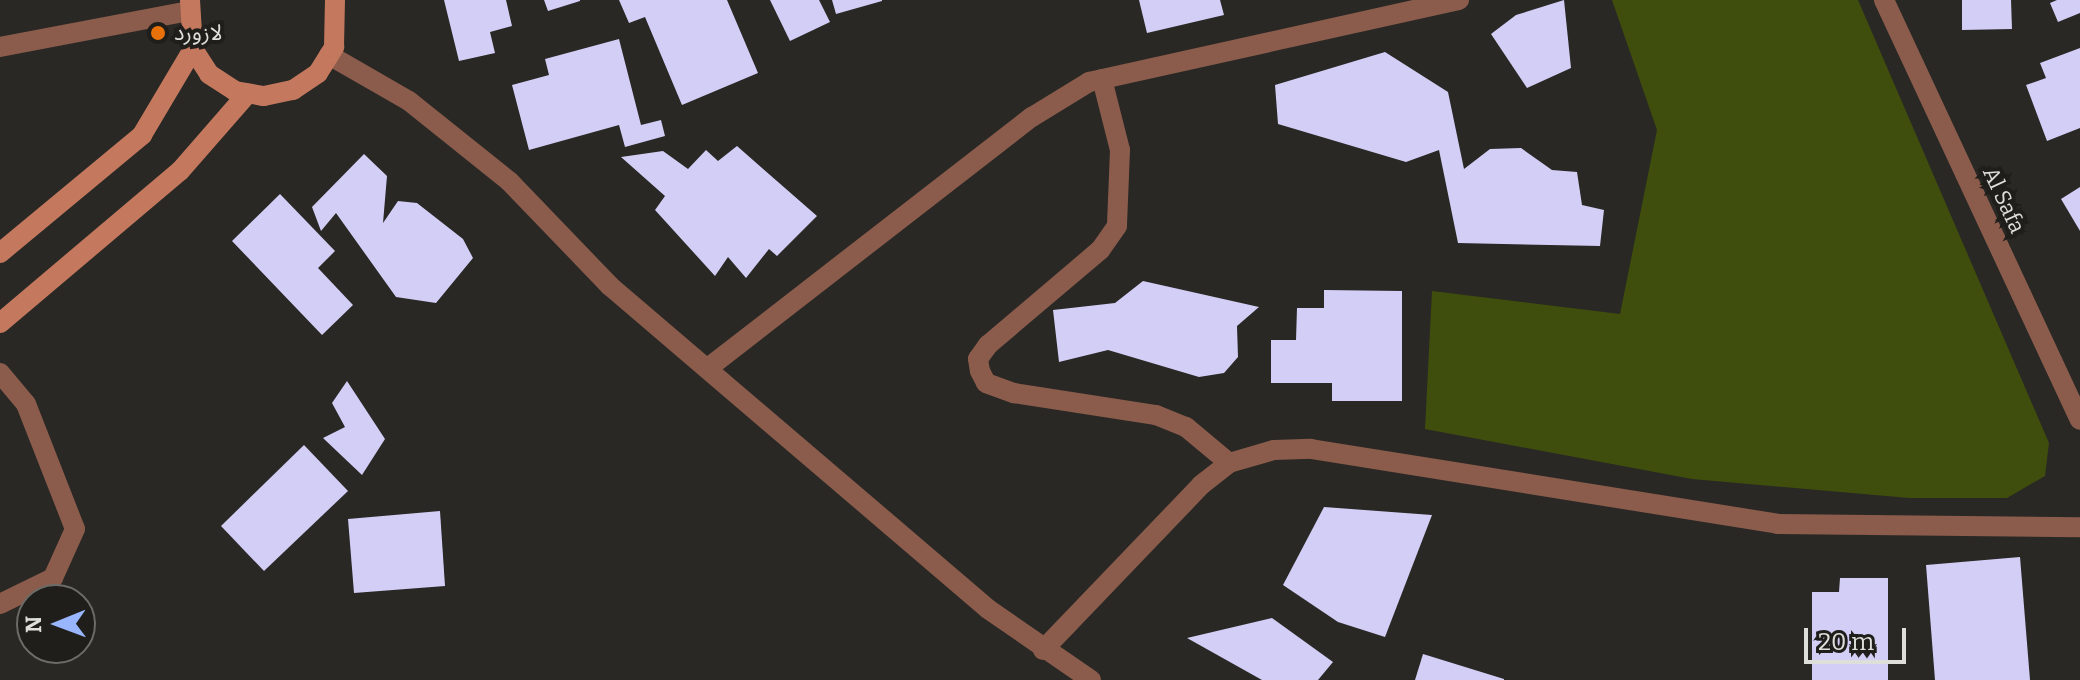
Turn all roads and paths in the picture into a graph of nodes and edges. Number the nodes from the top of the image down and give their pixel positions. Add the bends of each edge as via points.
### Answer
1 (1459, 0) edge
2 (1884, 0) edge
3 (342, 5) edge
4 (189, 6) edge
5 (0, 47) edge
6 (193, 49) junction
7 (329, 55) junction
8 (1102, 79) junction
9 (248, 93) junction
10 (0, 253) edge
11 (0, 323) edge
12 (708, 368) junction
13 (0, 373) edge
14 (2080, 420) edge
15 (1229, 463) junction
16 (2080, 527) edge
17 (0, 604) edge
18 (1043, 650) junction
19 (1091, 680) edge

1 - 8 street
2 - 14 street, Al Safa
3 - 7 main road
4 - 5 street
4 - 6 main road
6 - 9 main road via 209,74
6 - 10 main road via 142,135
7 - 9 main road via 293,90
7 - 12 street via 409,101 509,181 610,286
8 - 12 street via 1032,117
8 - 15 street via 1120,150 1117,226 1100,250 988,345 978,359 980,371 986,383 1014,393 1156,415 1186,427
9 - 11 main road via 180,171
12 - 18 street
13 - 17 street via 26,404 75,529 53,578
15 - 16 street via 1311,449 1777,524
15 - 18 street
18 - 19 street

